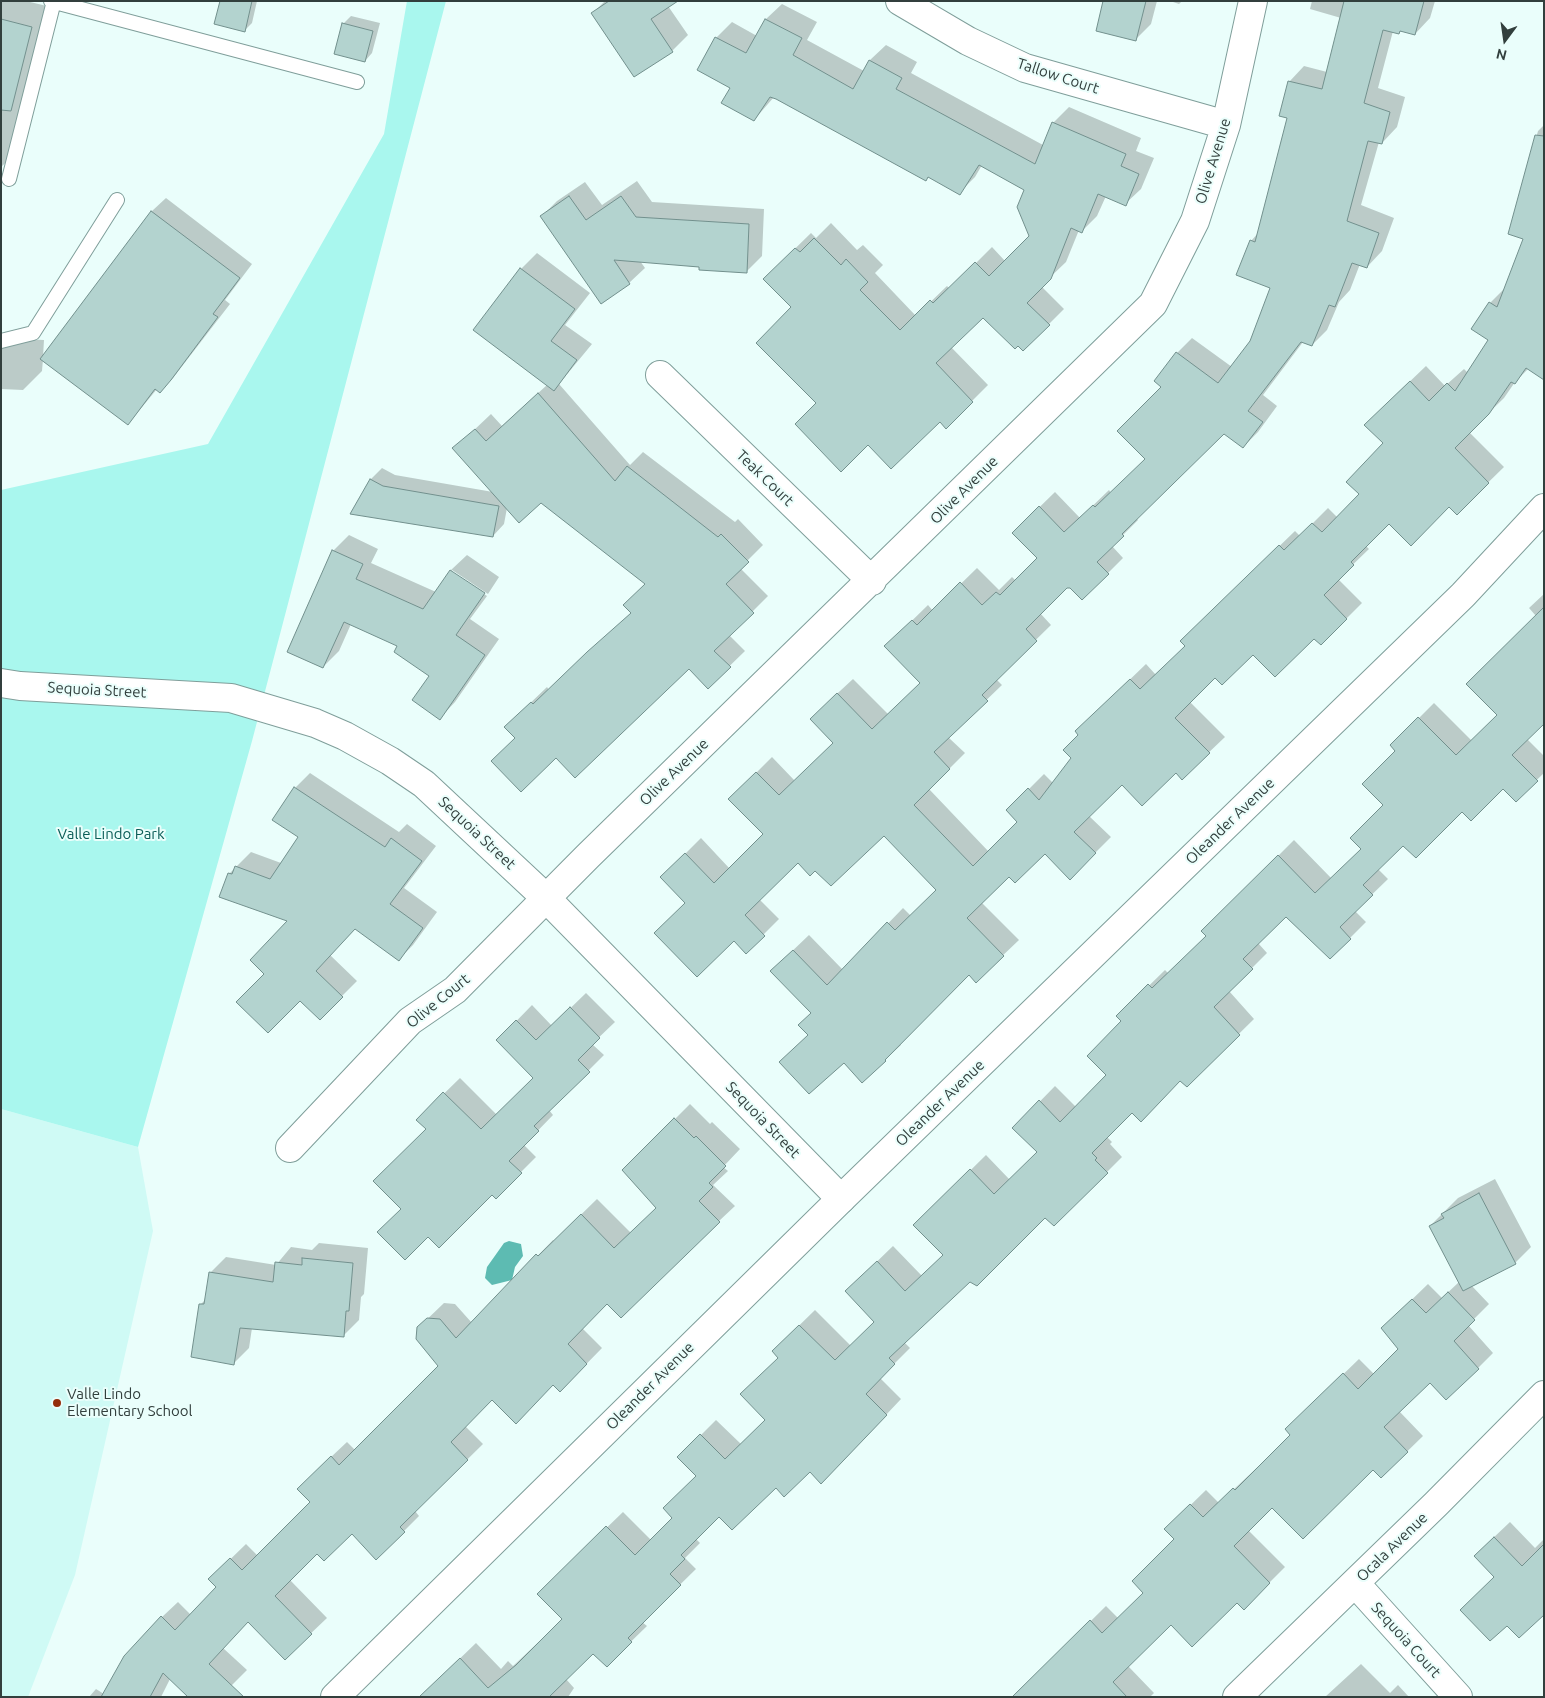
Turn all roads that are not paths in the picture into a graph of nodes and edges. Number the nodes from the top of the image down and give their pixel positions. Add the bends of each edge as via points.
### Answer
1 (53, 1) edge
2 (900, 1) edge
3 (1253, 1) edge
4 (357, 82) dead end
5 (1226, 125) junction
6 (9, 179) dead end
7 (117, 200) dead end
8 (1, 341) edge
9 (660, 375) dead end
10 (1544, 508) edge
11 (872, 581) junction
12 (1, 683) edge
13 (546, 898) junction
14 (290, 1148) dead end
15 (841, 1199) junction
16 (1544, 1395) edge
17 (1355, 1583) junction
18 (335, 1697) edge
19 (1237, 1697) edge
20 (1458, 1697) edge

1 - 4 lane
1 - 6 lane
2 - 5 street, Tallow Court via 968,41 1025,68
3 - 5 street, Olive Avenue
5 - 11 street, Olive Avenue via 1195,221 1152,304
7 - 8 lane via 33,333
9 - 11 street, Teak Court
10 - 15 street, Oleander Avenue via 1463,595
11 - 13 street, Olive Avenue
12 - 13 street, Sequoia Street via 231,698 315,723 346,736 424,784
13 - 14 street, Olive Court via 455,990 410,1021
13 - 15 street, Sequoia Street
15 - 18 street, Oleander Avenue
16 - 17 street, Ocala Avenue
17 - 19 street, Ocala Avenue
17 - 20 street, Sequoia Court

